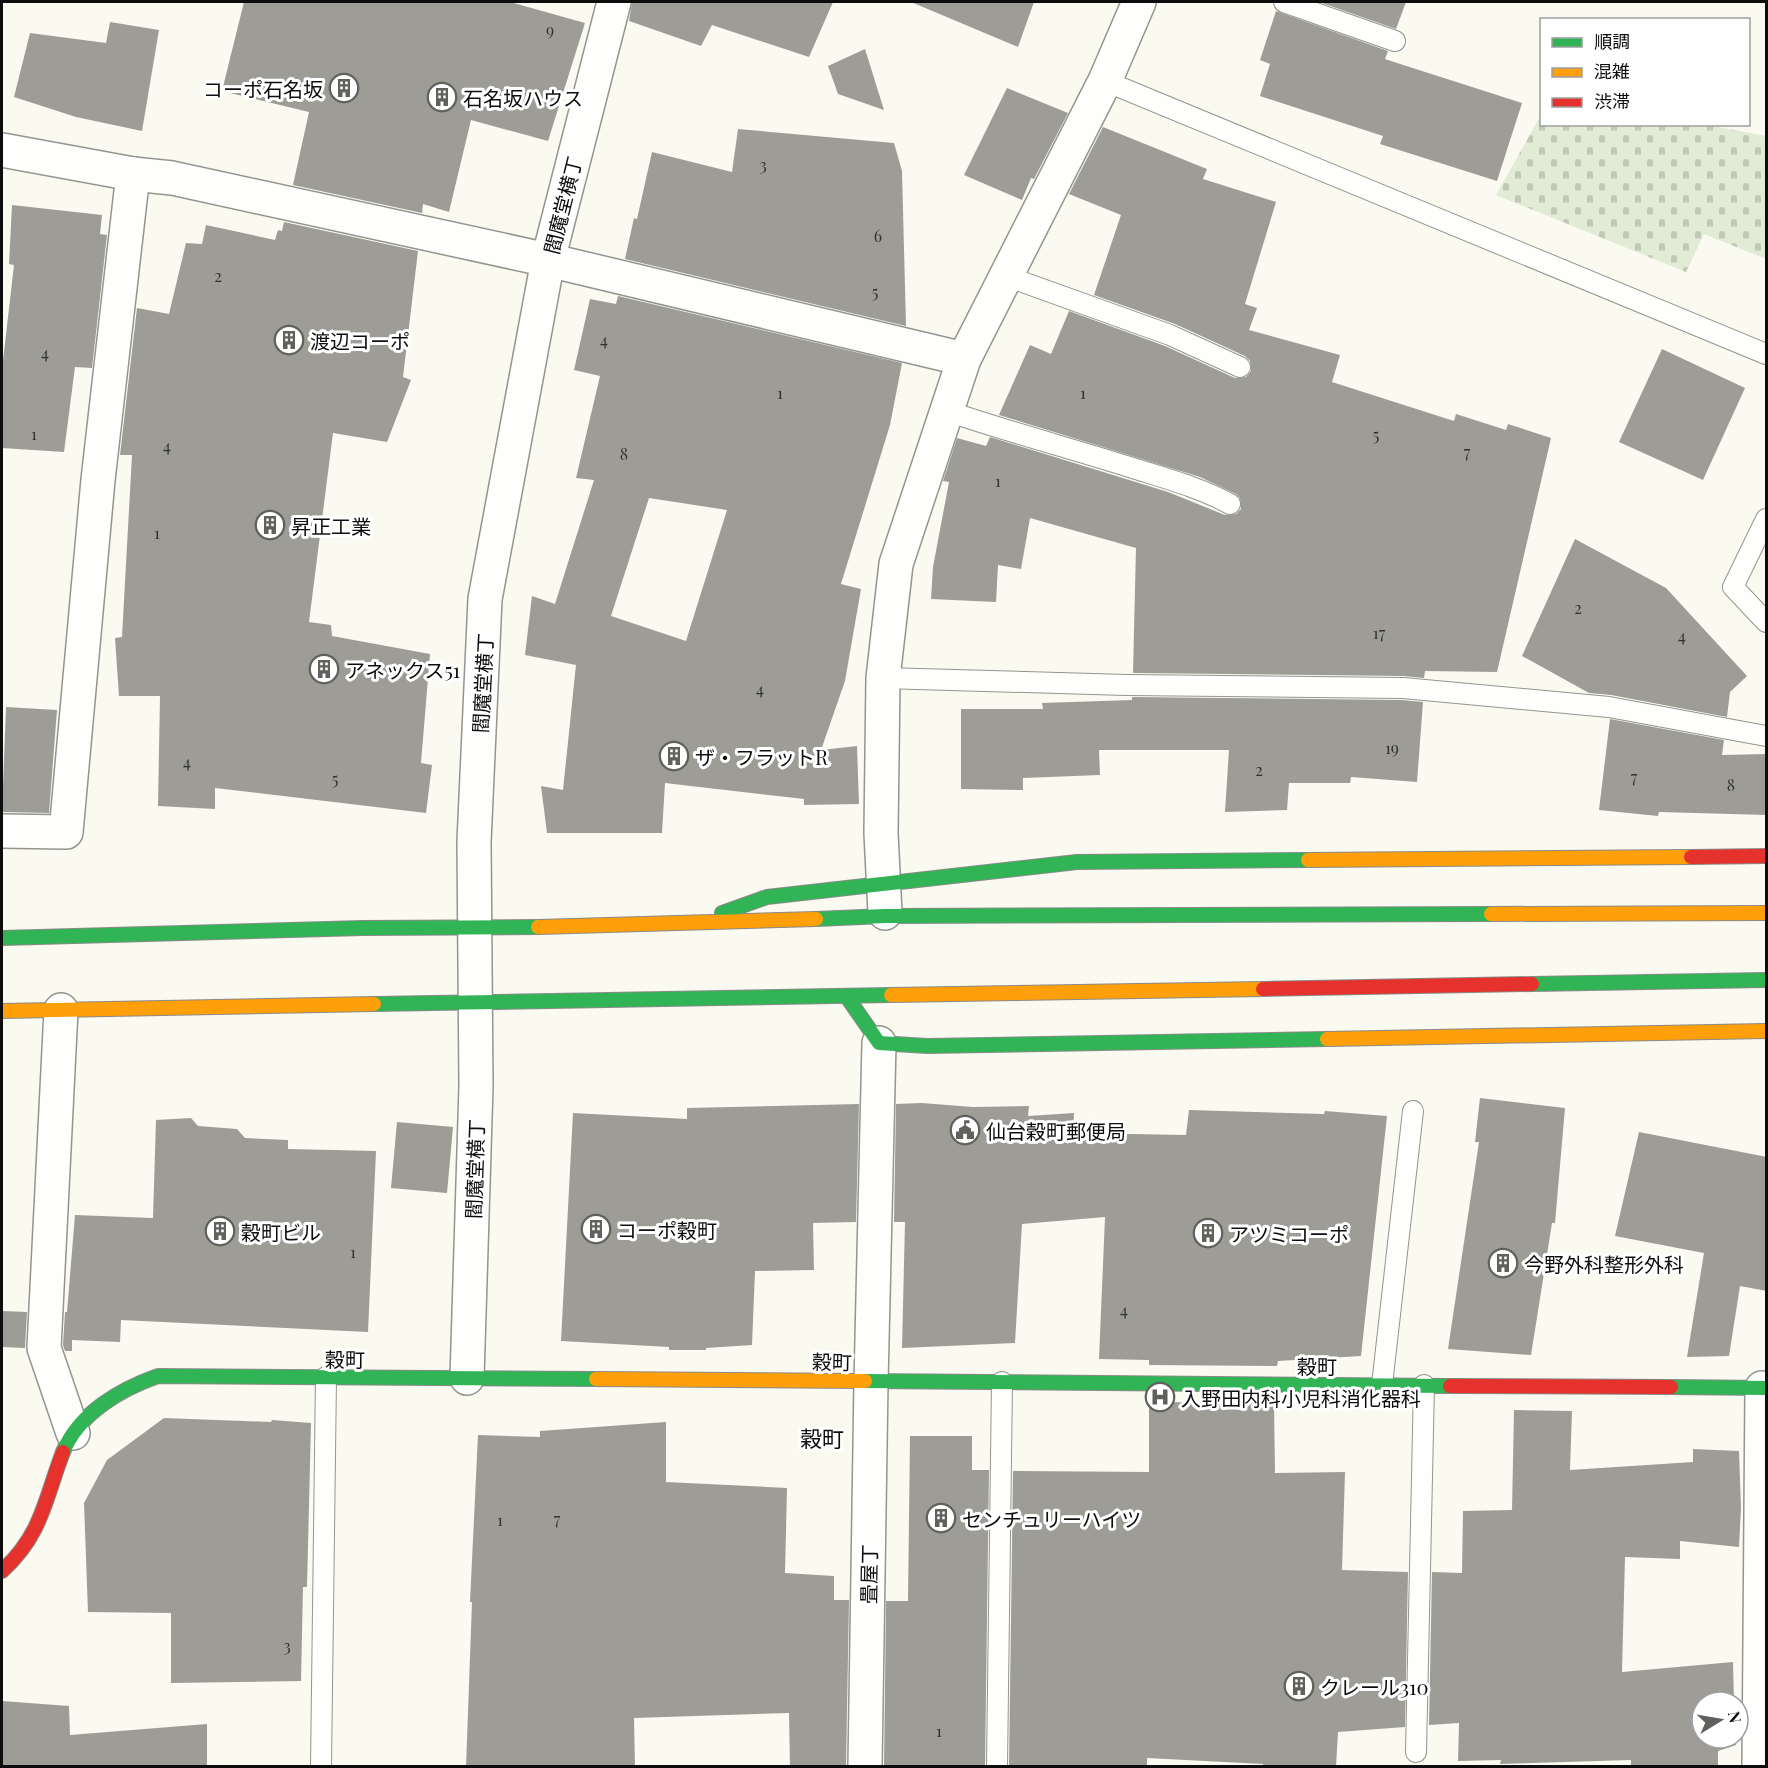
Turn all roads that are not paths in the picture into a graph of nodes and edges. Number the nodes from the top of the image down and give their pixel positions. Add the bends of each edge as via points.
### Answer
1 (614, 2) edge
2 (1139, 2) edge
3 (1284, 2) edge
4 (1395, 41) dead end
5 (1105, 81) junction
6 (2, 150) edge
7 (133, 174) junction
8 (548, 260) junction
9 (1006, 276) junction
10 (1767, 354) edge
11 (964, 359) junction
12 (1240, 367) dead end
13 (947, 411) junction
14 (1230, 504) dead end
15 (1767, 519) edge
16 (1767, 622) edge
17 (883, 678) junction
18 (1767, 736) edge
19 (2, 831) edge
20 (1767, 856) edge
21 (884, 883) junction
22 (1767, 913) edge
23 (885, 916) junction
24 (692, 923) junction
25 (475, 928) junction
26 (2, 938) edge
27 (1767, 980) edge
28 (847, 998) junction
29 (476, 1002) junction
30 (61, 1010) junction
31 (2, 1011) edge
32 (1767, 1031) edge
33 (879, 1043) junction
34 (1413, 1111) dead end
35 (326, 1377) junction
36 (467, 1378) junction
37 (871, 1382) junction
38 (1002, 1382) junction
39 (1382, 1385) junction
40 (1424, 1385) junction
41 (1764, 1388) edge
42 (73, 1433) junction
43 (2, 1571) edge
44 (1416, 1752) dead end
45 (321, 1767) edge
46 (865, 1767) edge
47 (997, 1767) edge
48 (1759, 1767) edge

1 - 8 street, 閻魔堂横丁
2 - 5 street
3 - 4 lane
5 - 9 street
5 - 10 lane
6 - 7 street
7 - 8 street via 172,178
7 - 19 street via 98,480 66,832
8 - 11 street
8 - 25 street, 閻魔堂横丁 via 485,599 474,842
9 - 11 street
9 - 12 lane via 1170,335
11 - 13 street
13 - 14 lane via 1209,492
13 - 17 street via 896,564
15 - 16 lane via 1733,587
17 - 18 lane via 1403,688 1609,707
17 - 21 street
20 - 21 street via 1077,862
21 - 23 street
21 - 24 street via 767,897
22 - 23 street
23 - 24 street
24 - 25 street
25 - 26 street
25 - 29 street, 閻魔堂横丁
27 - 28 street
28 - 29 street
28 - 33 street
29 - 30 street
29 - 36 street, 閻魔堂横丁
30 - 31 street
30 - 42 street via 44,1348
32 - 33 street
33 - 37 street, 畳屋丁
34 - 39 lane
35 - 36 street, 穀町
35 - 42 street, 穀町 via 158,1376 110,1398
35 - 45 lane
36 - 37 street, 穀町
37 - 38 street, 穀町
37 - 46 street, 畳屋丁
38 - 39 street, 穀町
38 - 47 lane
39 - 40 street, 穀町
40 - 41 street, 穀町
40 - 44 lane
41 - 48 street
42 - 43 street, 穀町 via 36,1529

